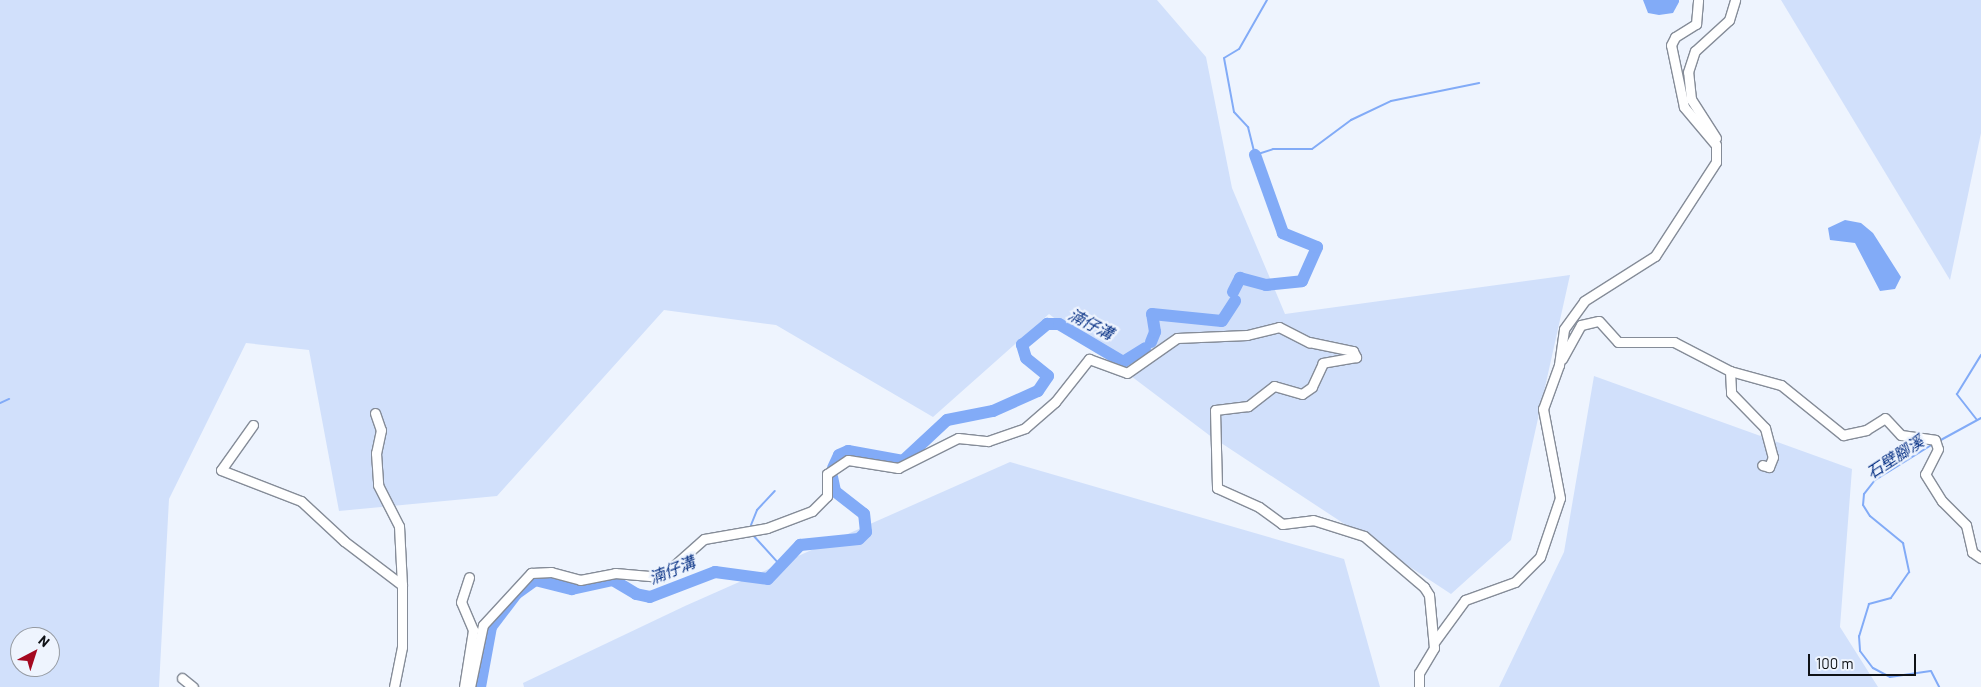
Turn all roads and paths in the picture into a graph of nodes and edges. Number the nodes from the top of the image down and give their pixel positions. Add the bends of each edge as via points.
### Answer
1 (1698, 0) edge
2 (1735, 0) edge
3 (1716, 145) junction
4 (1559, 365) junction
5 (1730, 371) junction
6 (375, 413) dead end
7 (253, 425) dead end
8 (1762, 465) dead end
9 (1981, 558) edge
10 (470, 577) dead end
11 (402, 585) junction
12 (1435, 641) junction
13 (182, 678) dead end
14 (193, 687) edge
15 (394, 687) edge
16 (464, 687) edge
17 (470, 687) edge
18 (1419, 687) edge

1 - 3 street via 1696,24 1674,37 1671,45 1684,108
2 - 3 street via 1729,20 1695,51 1688,72 1690,99 1711,128
3 - 4 street via 1716,162 1664,246 1644,266 1595,292 1572,314 1564,329
4 - 5 street via 1573,336 1581,326 1595,320 1618,342 1674,342
4 - 12 street via 1543,409 1560,498 1540,557 1515,582 1465,600
5 - 8 street via 1731,393 1765,428 1773,457 1769,467
5 - 9 street via 1792,391 1809,411 1843,435 1866,430 1885,418 1901,435 1930,438 1939,445 1925,474 1942,501 1966,525 1972,552
6 - 11 street via 381,430 376,453 378,485 399,526
7 - 11 street via 221,470 301,501 337,535
10 - 16 street via 460,602 472,630
11 - 15 street via 402,647
12 - 17 street via 1428,591 1371,541 1313,520 1282,524 1259,507 1217,488 1215,410 1248,406 1274,386 1302,394 1312,387 1323,363 1356,357 1353,351 1310,342 1279,327 1247,335 1177,338 1127,373 1089,360 1055,402 1025,428 988,441 958,438 898,468 848,460 827,474 826,496 812,511 767,528 704,539 661,578 615,573 580,580 551,572 532,573 483,625
12 - 18 street via 1419,673
13 - 14 street

